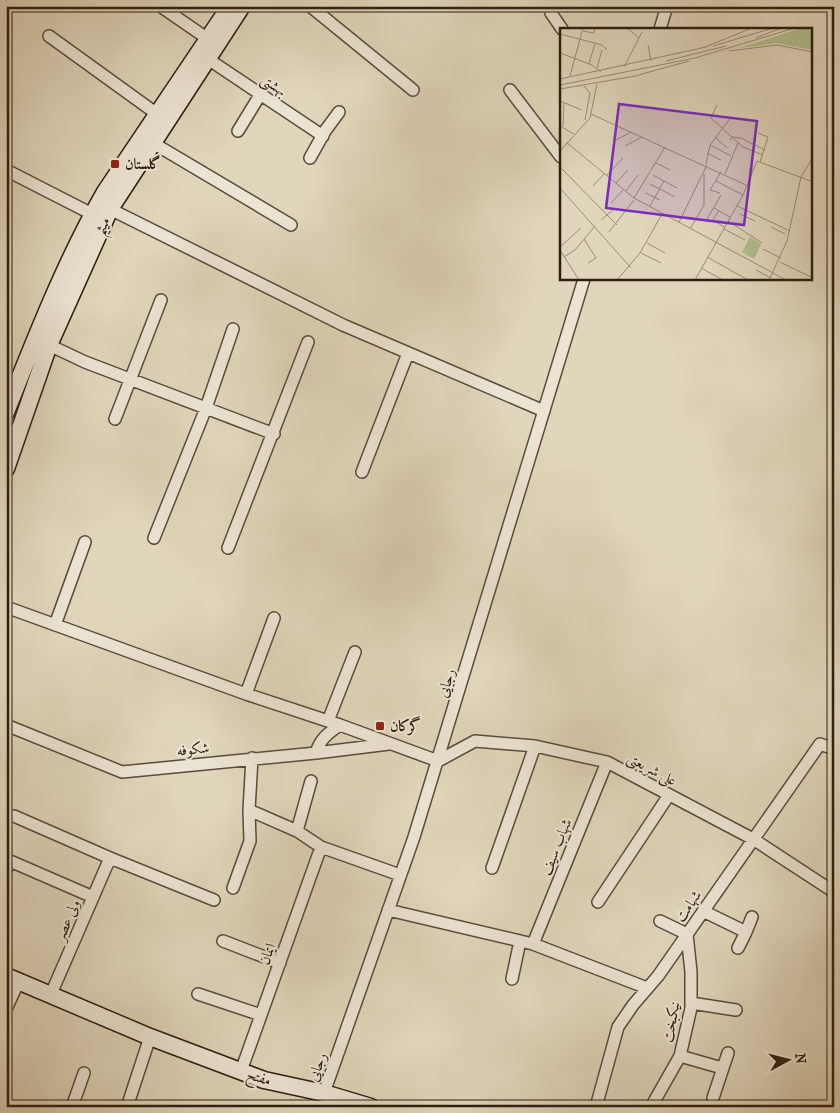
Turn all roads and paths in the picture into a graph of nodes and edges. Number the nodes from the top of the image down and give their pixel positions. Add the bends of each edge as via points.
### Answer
1 (160, 6) edge
2 (230, 6) edge
3 (242, 6) edge
4 (310, 6) edge
5 (666, 6) edge
6 (551, 13) dead end
7 (561, 28) edge
8 (660, 28) edge
9 (49, 36) dead end
10 (208, 39) junction
11 (208, 59) junction
12 (413, 90) dead end
13 (510, 90) dead end
14 (260, 95) junction
15 (339, 112) dead end
16 (157, 114) junction
17 (238, 131) dead end
18 (323, 136) junction
19 (153, 143) junction
20 (560, 156) edge
21 (310, 158) dead end
22 (6, 170) edge
23 (110, 209) junction
24 (92, 214) junction
25 (291, 225) dead end
26 (584, 280) edge
27 (162, 300) dead end
28 (233, 329) dead end
29 (308, 342) dead end
30 (49, 345) junction
31 (408, 353) junction
32 (131, 380) junction
33 (206, 408) junction
34 (544, 411) junction
35 (6, 412) edge
36 (115, 419) dead end
37 (274, 434) junction
38 (8, 461) edge
39 (362, 472) dead end
40 (154, 538) dead end
41 (85, 542) dead end
42 (228, 548) dead end
43 (6, 607) edge
44 (274, 618) dead end
45 (54, 625) junction
46 (355, 652) dead end
47 (246, 694) junction
48 (328, 721) junction
49 (6, 725) edge
50 (340, 725) junction
51 (391, 744) junction
52 (535, 746) junction
53 (834, 749) edge
54 (316, 753) junction
55 (252, 758) junction
56 (438, 761) junction
57 (607, 762) junction
58 (311, 781) dead end
59 (669, 795) junction
60 (249, 810) junction
61 (14, 816) dead end
62 (297, 831) junction
63 (753, 839) junction
64 (321, 847) junction
65 (110, 858) junction
66 (492, 868) dead end
67 (6, 870) edge
68 (400, 875) junction
69 (233, 888) dead end
70 (834, 892) edge
71 (93, 898) junction
72 (214, 900) dead end
73 (598, 902) dead end
74 (388, 910) junction
75 (703, 910) junction
76 (752, 917) dead end
77 (660, 921) dead end
78 (746, 932) junction
79 (687, 934) junction
80 (223, 941) dead end
81 (520, 941) junction
82 (533, 944) junction
83 (738, 948) dead end
84 (280, 963) junction
85 (13, 978) edge
86 (512, 979) dead end
87 (647, 988) junction
88 (51, 994) junction
89 (198, 994) dead end
90 (691, 1003) junction
91 (6, 1009) edge
92 (736, 1010) dead end
93 (261, 1015) junction
94 (150, 1037) junction
95 (728, 1053) dead end
96 (680, 1056) junction
97 (722, 1068) junction
98 (241, 1071) junction
99 (84, 1073) dead end
100 (324, 1092) junction
101 (713, 1098) dead end
102 (72, 1107) edge
103 (127, 1107) edge
104 (371, 1107) edge
105 (596, 1107) edge
106 (651, 1107) edge

1 - 10 street
2 - 10 main road, میثم
3 - 11 main road, میثم
4 - 12 street
5 - 8 street
6 - 7 street
9 - 16 street
10 - 16 main road, میثم
11 - 14 street, بهشتی
11 - 19 main road, میثم
13 - 20 street
14 - 17 street
14 - 18 street, بهشتی
15 - 18 street
16 - 24 main road, میثم
18 - 21 street
19 - 23 main road, میثم
19 - 25 street
22 - 24 street
23 - 30 main road, میثم
23 - 31 street via 343,325
24 - 35 main road, میثم via 44,318
26 - 34 street, رجایی
27 - 32 street
28 - 33 street
29 - 37 street
30 - 32 street
30 - 38 main road, میثم
31 - 34 street
31 - 39 street
32 - 33 street
32 - 36 street
33 - 37 street
33 - 40 street
34 - 56 street, رجایی
37 - 42 street
41 - 45 street
43 - 45 street
44 - 47 street
45 - 47 street
46 - 48 street
47 - 48 street
48 - 50 street
49 - 55 street, شکوفه via 122,772
50 - 51 street
50 - 54 street via 324,737
51 - 54 street, شکوفه
51 - 56 street
52 - 56 street, علی شریعتی via 475,741
52 - 57 street, علی شریعتی
52 - 66 street
53 - 63 street, شهامت via 820,744
54 - 55 street, شکوفه
55 - 60 street
56 - 68 street, رجایی
57 - 59 street, علی شریعتی
57 - 82 street, شهاب سیف
58 - 62 street
59 - 63 street, علی شریعتی
59 - 73 street
60 - 62 street
60 - 69 street via 250,842
61 - 65 street
62 - 64 street
63 - 70 street, علی شریعتی
63 - 75 street, شهامت
64 - 68 street
64 - 84 street, ایمان
65 - 71 street, ولی عصر
65 - 72 street
67 - 71 street via 10,861
68 - 74 street, رجایی
71 - 88 street, ولی عصر
74 - 81 street
74 - 100 street, رجایی
75 - 78 street
75 - 79 street, شهامت
76 - 78 street
77 - 79 street
78 - 83 street
79 - 87 street, شهامت
79 - 90 street, نیکبخت
80 - 84 street
81 - 82 street
81 - 86 street
82 - 87 street
84 - 93 street, ایمان
85 - 88 main road, مفتح
85 - 91 street
87 - 105 street, شهامت via 618,1027
88 - 94 main road, مفتح
89 - 93 street
90 - 92 street
90 - 96 street, نیکبخت
93 - 98 street, ایمان
94 - 98 main road, مفتح
94 - 103 street
95 - 97 street
96 - 97 street
96 - 106 street, نیکبخت
97 - 101 street
98 - 100 main road, مفتح via 264,1080
99 - 102 street
100 - 104 main road, مفتح

